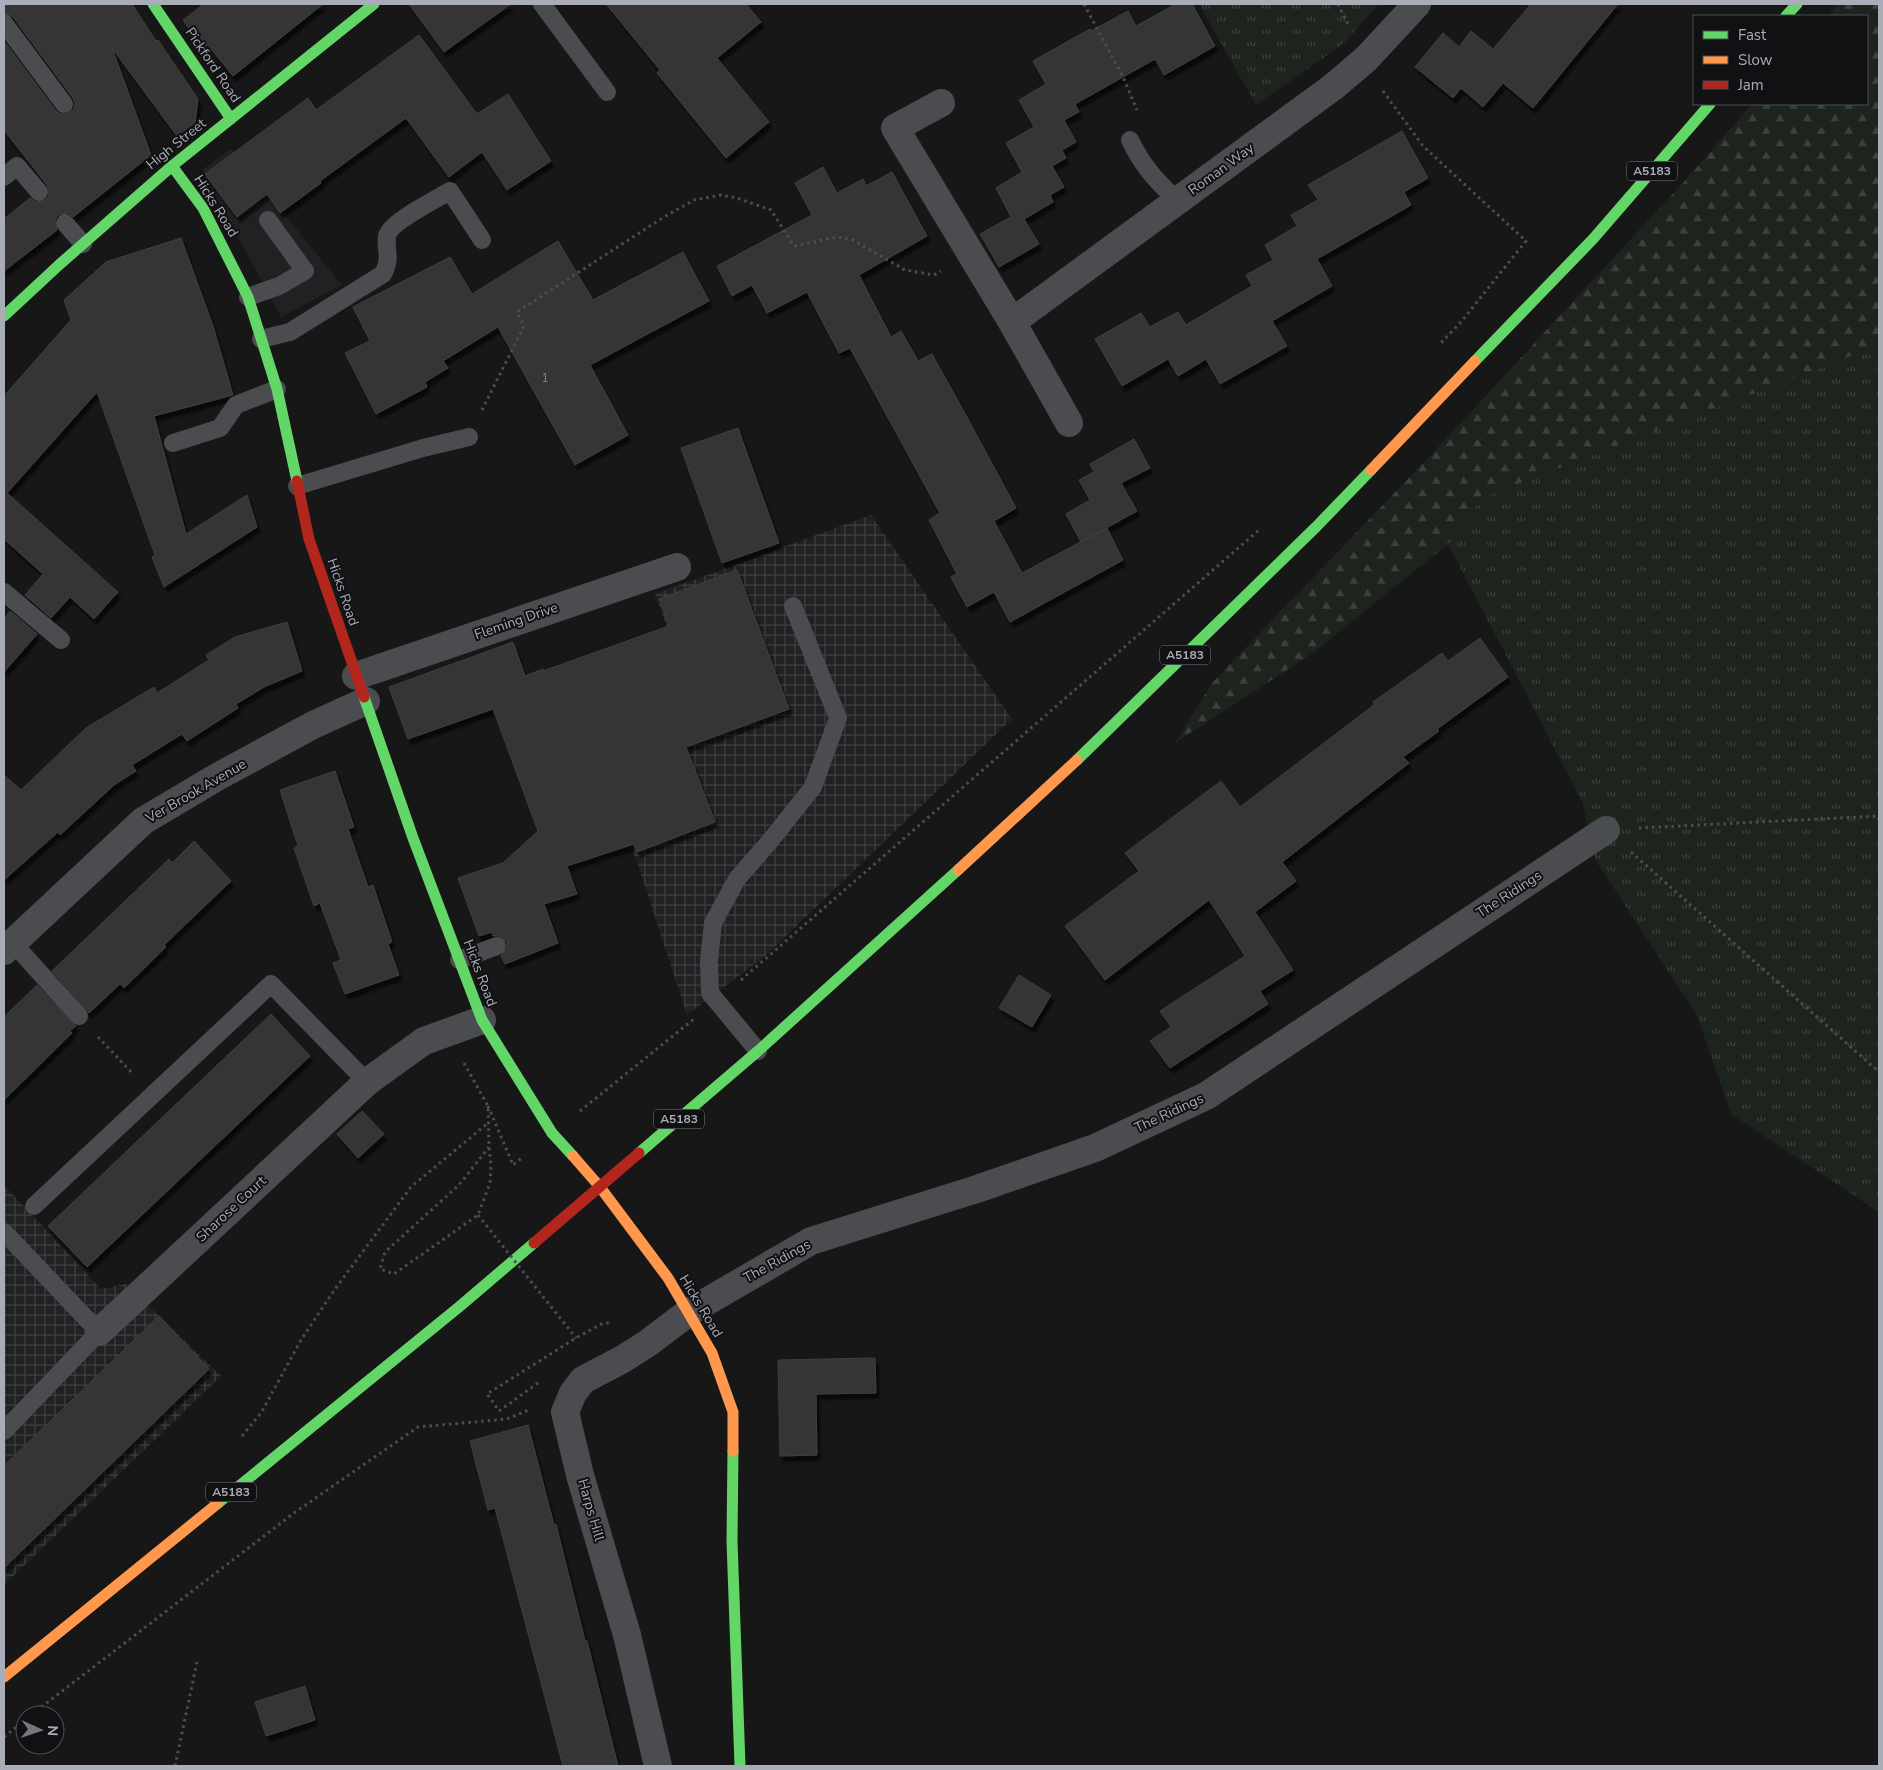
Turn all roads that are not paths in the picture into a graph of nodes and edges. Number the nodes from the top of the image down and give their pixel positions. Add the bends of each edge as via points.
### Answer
1 (153, 4) edge
2 (374, 4) edge
3 (542, 4) edge
4 (1417, 4) edge
5 (1797, 4) edge
6 (1787, 15) edge
7 (4, 23) edge
8 (607, 92) dead end
9 (941, 103) dead end
10 (64, 104) dead end
11 (1709, 105) edge
12 (231, 119) junction
13 (1130, 140) road end
14 (172, 166) junction
15 (4, 177) edge
16 (39, 192) dead end
17 (1177, 201) junction
18 (268, 220) dead end
19 (65, 223) dead end
20 (482, 240) dead end
21 (83, 244) junction
22 (248, 297) junction
23 (4, 316) edge
24 (1012, 322) junction
25 (261, 339) junction
26 (276, 389) junction
27 (1069, 423) dead end
28 (469, 437) road end
29 (173, 443) dead end
30 (297, 486) junction
31 (677, 567) dead end
32 (4, 592) edge
33 (794, 606) dead end
34 (61, 640) dead end
35 (361, 688) junction
36 (1606, 830) road end
37 (498, 946) dead end
38 (8, 947) edge
39 (459, 960) junction
40 (79, 1016) road end
41 (482, 1020) junction
42 (758, 1051) junction
43 (367, 1082) junction
44 (600, 1187) junction
45 (34, 1206) dead end
46 (4, 1232) edge
47 (689, 1312) junction
48 (99, 1332) junction
49 (4, 1431) edge
50 (4, 1677) edge
51 (658, 1766) edge
52 (740, 1766) edge

1 - 12 street, Pickford Road
2 - 12 street, High Street
3 - 8 lane
4 - 17 street, Roman Way via 1366,59 1333,87
5 - 6 street
7 - 10 lane
9 - 24 street via 895,128
11 - 42 street, A5183 via 1593,239 1316,527 1043,793
12 - 14 street, High Street
13 - 17 lane via 1140,161
14 - 21 street, High Street
14 - 22 street, Hicks Road via 203,208
15 - 16 lane via 17,166
17 - 24 street, Roman Way
18 - 22 lane via 305,271 279,286
19 - 21 lane
20 - 25 lane via 450,191 395,224 387,235 388,264 383,274 290,332
21 - 23 street, High Street
22 - 25 street, Hicks Road
24 - 27 street
25 - 26 street, Hicks Road
26 - 29 lane via 236,405 220,428
26 - 30 street, Hicks Road
28 - 30 lane
30 - 35 street, Hicks Road via 309,539
31 - 35 street, Fleming Drive
32 - 34 lane
33 - 42 lane via 838,718 813,787 737,879 714,923 709,961 710,993
35 - 38 street, Ver Brook Avenue via 313,725 143,821
35 - 39 street, Hicks Road
36 - 47 street, The Ridings via 1206,1096 1095,1148 811,1241
37 - 39 lane
38 - 40 lane
39 - 41 street, Hicks Road
41 - 43 street, Sharose Court via 424,1041
41 - 44 street, Hicks Road via 552,1133
42 - 44 street, A5183
43 - 45 lane via 271,984
43 - 48 street, Sharose Court
44 - 47 street, Hicks Road via 668,1278
44 - 50 street, A5183 via 459,1307
46 - 48 lane
47 - 51 street, Harps Hill via 632,1353 584,1380 565,1412 580,1475 628,1635
47 - 52 street, Hicks Road via 712,1353 733,1412 732,1541
48 - 49 lane, Sharose Court

